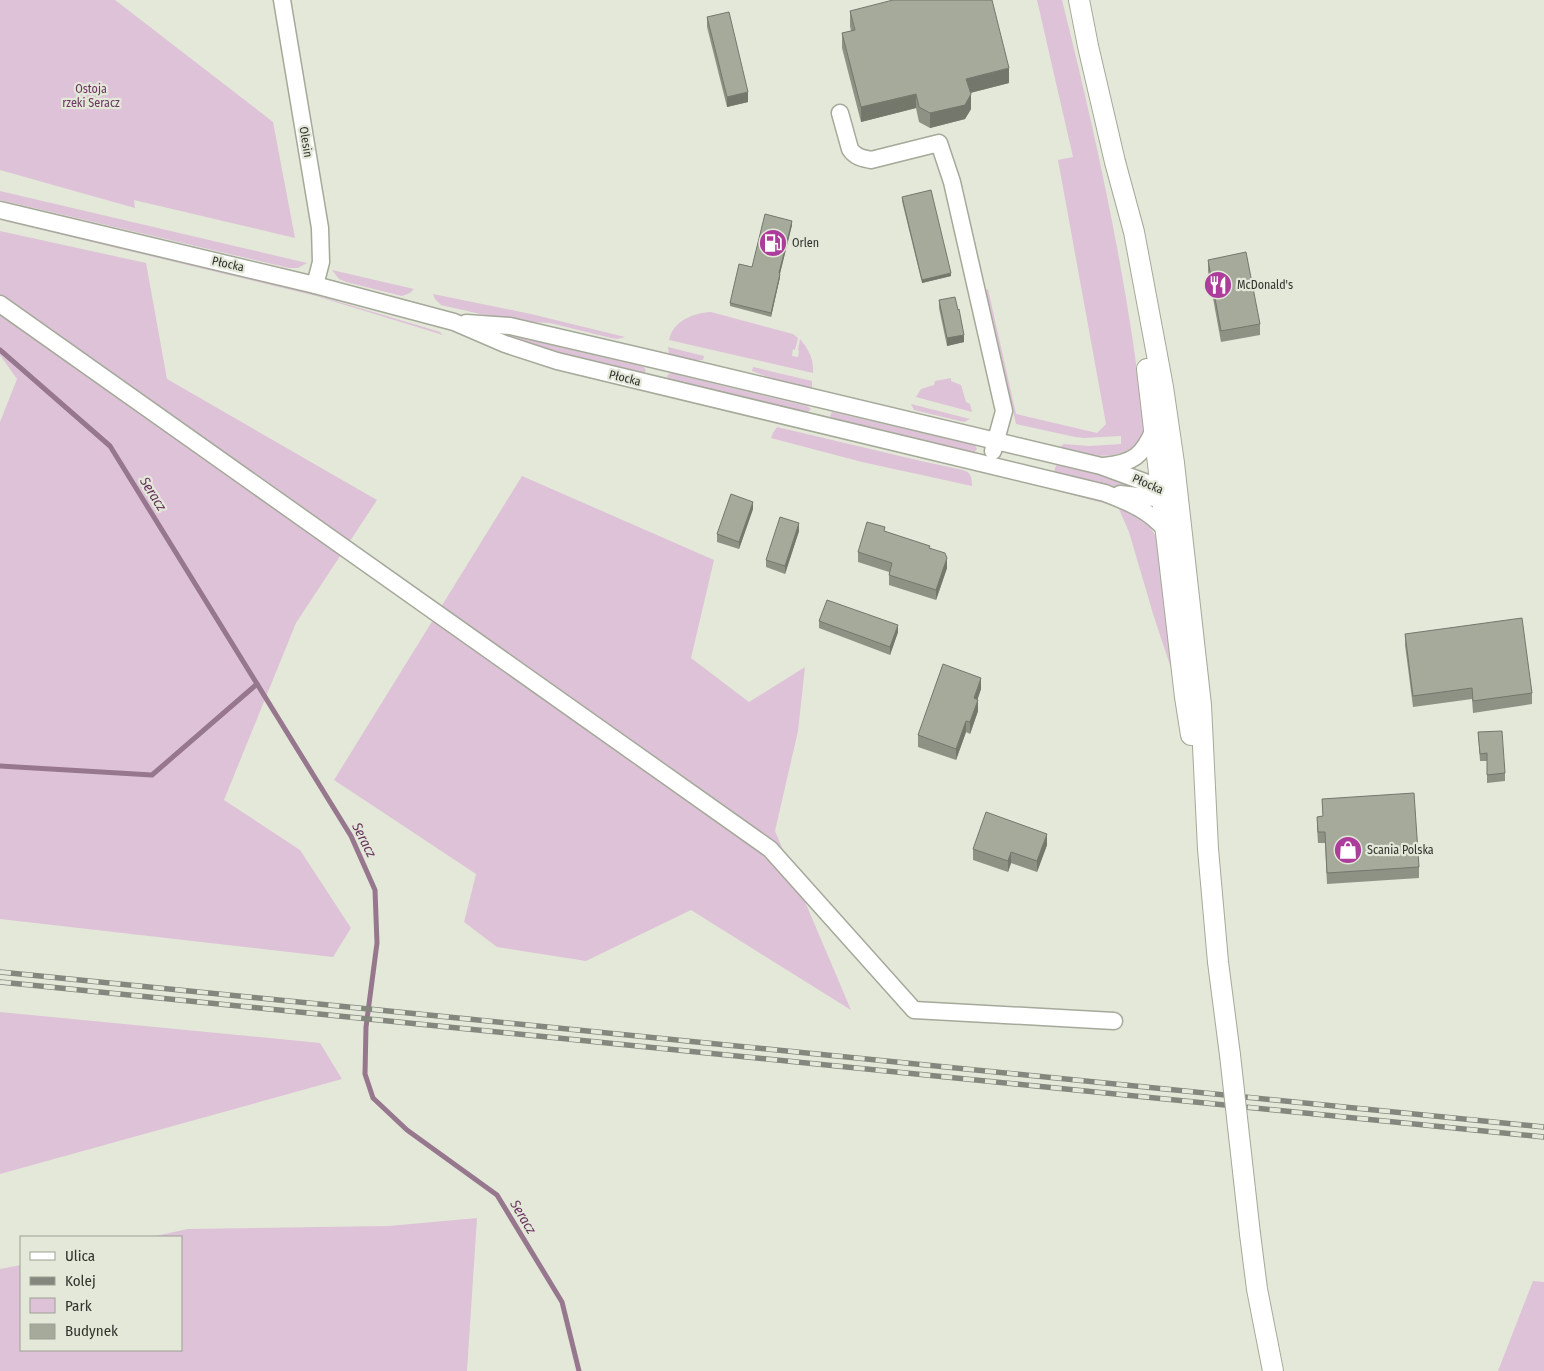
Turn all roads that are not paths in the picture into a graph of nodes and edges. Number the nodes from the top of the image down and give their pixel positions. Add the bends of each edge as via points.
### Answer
1 (282, 0) edge
2 (1072, 0) edge
3 (1079, 0) edge
4 (1088, 46) junction
5 (840, 113) dead end
6 (1114, 162) junction
7 (0, 210) edge
8 (316, 285) junction
9 (0, 304) edge
10 (454, 322) junction
11 (652, 359) junction
12 (654, 385) junction
13 (825, 400) junction
14 (819, 425) junction
15 (1154, 429) junction
16 (996, 441) junction
17 (990, 464) junction
18 (1101, 466) junction
19 (1105, 493) junction
20 (1168, 496) junction
21 (1166, 530) junction
22 (1208, 849) junction
23 (1114, 1021) dead end
24 (1273, 1371) edge

1 - 8 street, Olesin via 320,228 321,262
2 - 4 main road
3 - 4 main road
4 - 6 main road
5 - 16 street via 850,149 860,158 871,160 939,143 952,182 1004,411
6 - 15 main road
6 - 20 main road via 1134,232 1163,387
7 - 8 street, Płocka
8 - 10 street, Płocka
9 - 23 street via 770,849 914,1010
10 - 11 street, Płocka via 510,326
10 - 12 street, Płocka via 557,362
11 - 12 street, Płocka
11 - 13 street, Płocka
12 - 14 street, Płocka
13 - 14 street
13 - 16 street, Płocka
14 - 17 street, Płocka
15 - 18 street, Płocka via 1137,457 1121,464
15 - 20 main road
16 - 17 street
16 - 18 street, Płocka
17 - 19 street, Płocka
18 - 20 street, Płocka
19 - 20 street, Płocka
19 - 21 street, Płocka via 1150,514
20 - 21 main road
20 - 22 main road via 1201,705
21 - 22 main road via 1185,697
22 - 24 main road, bridge via 1256,1289

